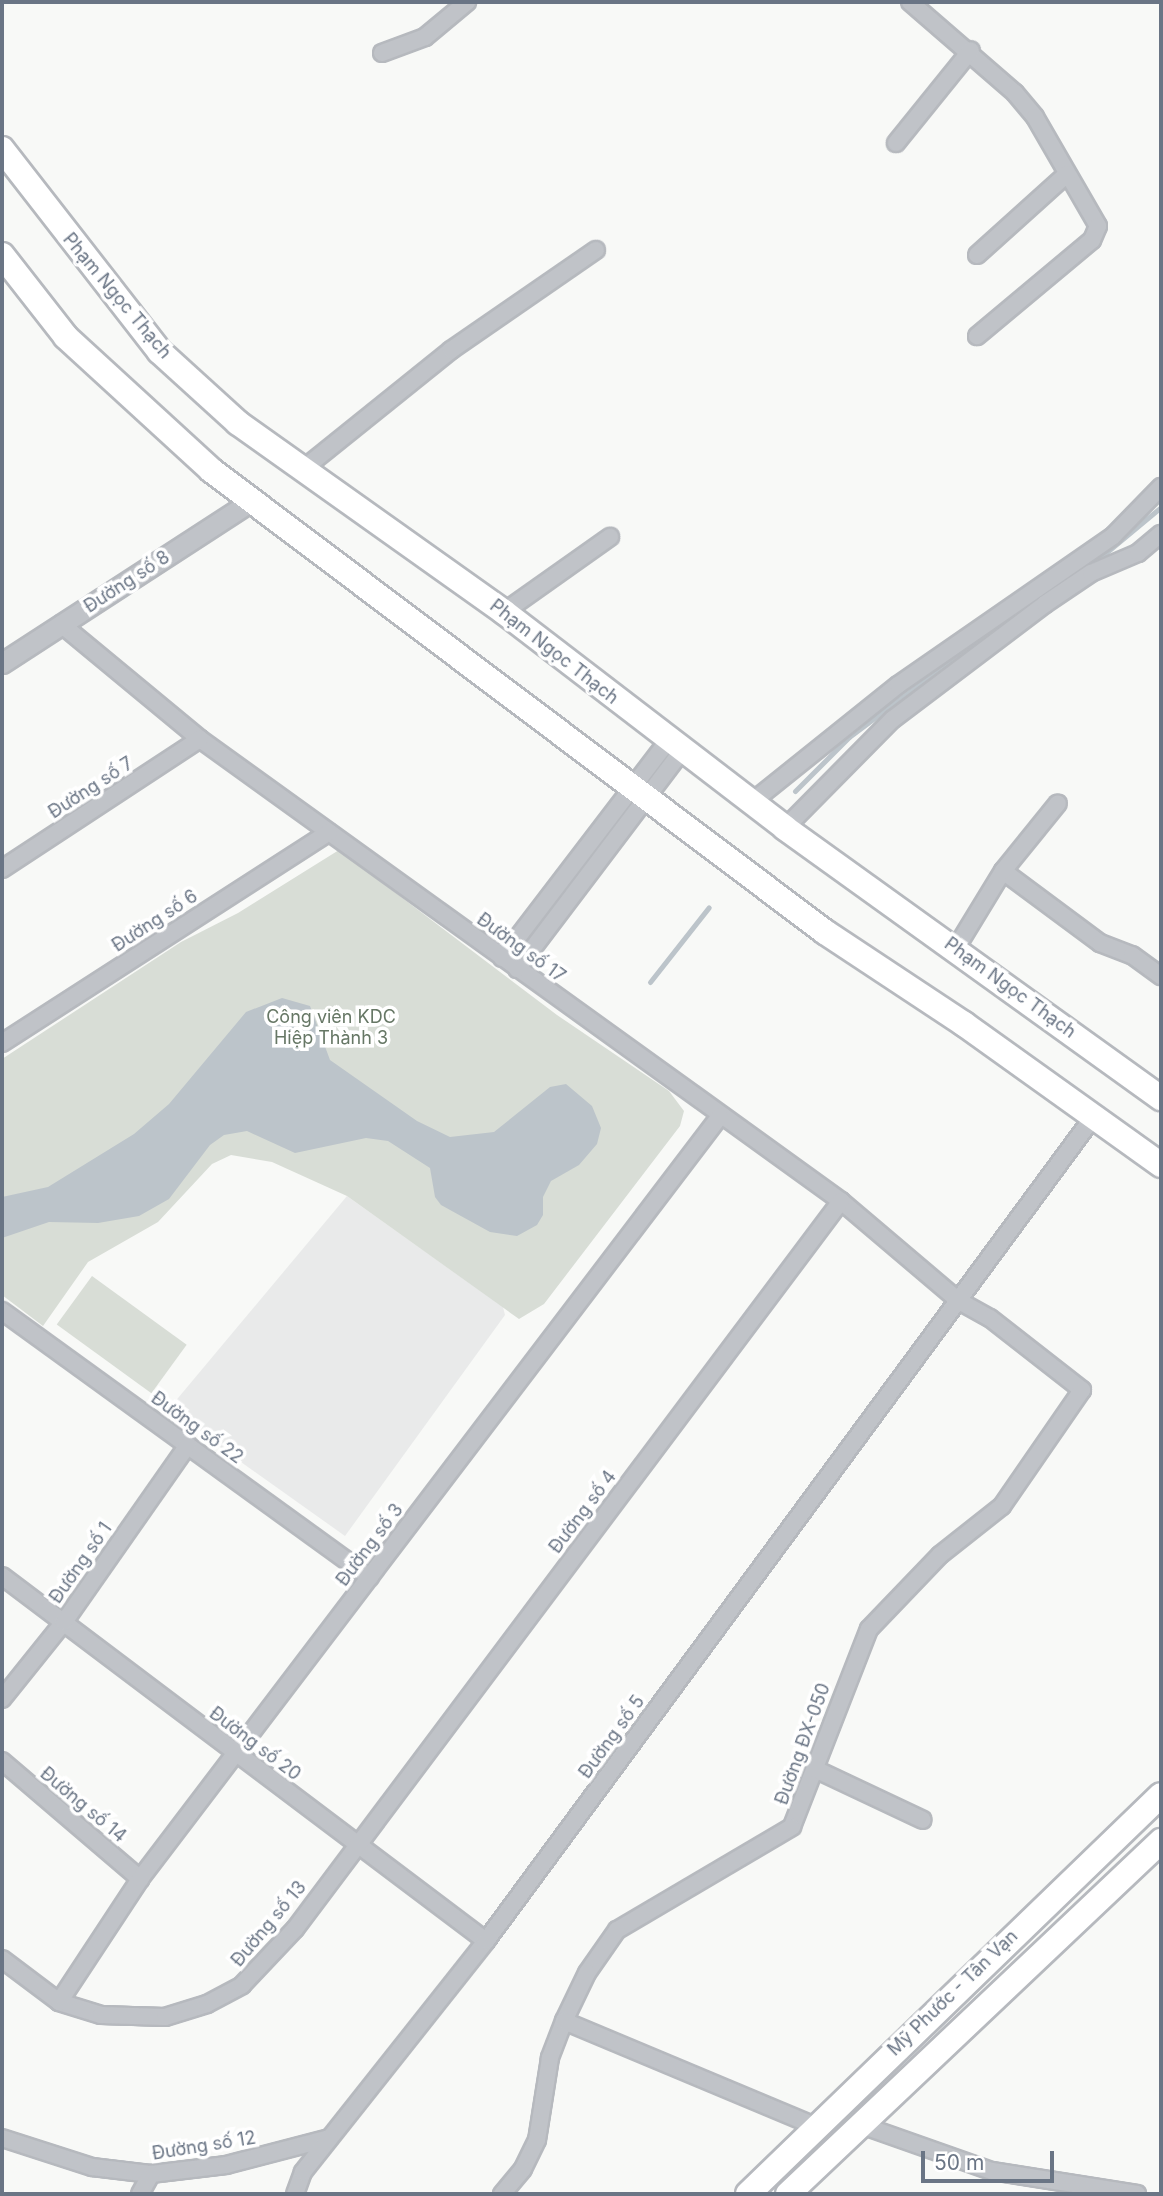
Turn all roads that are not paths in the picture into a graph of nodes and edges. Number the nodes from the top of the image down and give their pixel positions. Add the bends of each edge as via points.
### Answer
1 (467, 2) edge
2 (910, 2) edge
3 (971, 50) junction
4 (382, 53) dead end
5 (896, 143) dead end
6 (2, 149) edge
7 (1067, 174) junction
8 (596, 250) dead end
9 (2, 255) edge
10 (977, 255) dead end
11 (977, 336) dead end
12 (302, 470) junction
13 (1161, 487) edge
14 (253, 500) junction
15 (1161, 534) edge
16 (610, 537) dead end
17 (504, 612) junction
18 (61, 624) junction
19 (2, 663) edge
20 (200, 739) junction
21 (675, 746) junction
22 (639, 792) junction
23 (752, 802) junction
24 (1058, 803) dead end
25 (785, 828) junction
26 (329, 832) junction
27 (2, 869) edge
28 (1003, 871) junction
29 (956, 948) junction
30 (502, 958) junction
31 (517, 969) junction
32 (1161, 976) edge
33 (2, 1043) edge
34 (1150, 1081) edge
35 (1161, 1098) edge
36 (720, 1116) junction
37 (1094, 1116) junction
38 (1161, 1165) edge
39 (841, 1201) junction
40 (959, 1301) junction
41 (2, 1311) edge
42 (1082, 1390) joint
43 (188, 1445) junction
44 (2, 1576) edge
45 (370, 1577) junction
46 (64, 1622) junction
47 (2, 1699) edge
48 (238, 1755) junction
49 (2, 1761) edge
50 (815, 1769) junction
51 (1161, 1794) edge
52 (923, 1820) dead end
53 (1161, 1841) edge
54 (356, 1845) junction
55 (140, 1879) junction
56 (486, 1941) junction
57 (2, 1958) edge
58 (59, 2002) junction
59 (564, 2021) junction
60 (863, 2126) junction
61 (817, 2127) junction
62 (2, 2138) edge
63 (330, 2138) junction
64 (150, 2175) junction
65 (512, 2191) edge
66 (140, 2194) edge
67 (295, 2194) edge
68 (748, 2194) edge
69 (788, 2194) edge
70 (1137, 2194) edge

1 - 4 street via 425,37
2 - 3 street
3 - 5 street
3 - 7 street via 1035,117
6 - 12 main road, Phạm Ngọc Thạch via 160,352 239,424
7 - 10 street
7 - 11 street via 1098,233
8 - 12 street via 451,350
9 - 14 main road via 76,347 155,423
12 - 17 main road, Phạm Ngọc Thạch
13 - 23 street via 1113,536 898,685
14 - 18 street, Đường số 8
14 - 22 main road
15 - 25 street via 1138,554 1091,573 1045,604 893,719
16 - 17 street
17 - 21 main road, Phạm Ngọc Thạch
18 - 19 street, Đường số 8
18 - 20 street, Đường số 17
20 - 26 street, Đường số 17
20 - 27 street, Đường số 7
21 - 22 street
21 - 23 main road, Phạm Ngọc Thạch
22 - 30 street
22 - 31 street
22 - 37 main road via 825,932
23 - 25 main road, Phạm Ngọc Thạch
24 - 28 street
25 - 29 main road, Phạm Ngọc Thạch
26 - 30 street, Đường số 17
26 - 33 street, Đường số 6
28 - 29 street
28 - 32 street via 1100,943 1132,955
29 - 34 main road, Phạm Ngọc Thạch
30 - 31 street, Đường số 17
31 - 36 street, Đường số 17
34 - 35 main road, Phạm Ngọc Thạch
36 - 39 street, Đường số 17
36 - 45 street, Đường số 3
37 - 38 main road
37 - 40 street, Đường số 5
39 - 40 street, Đường số 17
39 - 54 street, Đường số 4
40 - 42 street, Đường số 17 via 989,1318
40 - 56 street, Đường số 5
41 - 43 street, Đường số 22
42 - 50 street, Đường ĐX-050 via 1002,1506 940,1555 869,1629
43 - 45 street, Đường số 22
43 - 46 street, Đường số 1
44 - 46 street, Đường số 20
45 - 48 street, Đường số 3
46 - 47 street, Đường số 1
46 - 48 street, Đường số 20
48 - 54 street, Đường số 20
48 - 55 street, Đường số 3
49 - 55 street, Đường số 14
50 - 52 street
50 - 59 street, Đường ĐX-050 via 792,1827 617,1930 587,1973
51 - 61 main road, Mỹ Phước - Tân Vạn
53 - 60 main road, Mỹ Phước - Tân Vạn
54 - 56 street, Đường số 20
54 - 58 street, Đường số 13 via 295,1929 251,1976 207,2004 165,2017 101,2015
55 - 58 street, Đường số 3
56 - 63 street, Đường số 5
57 - 58 street, Đường số 13
59 - 61 street
59 - 65 street, Đường ĐX-050 via 550,2058 537,2140
60 - 69 main road, Mỹ Phước - Tân Vạn
60 - 70 street via 992,2171
61 - 68 main road, Mỹ Phước - Tân Vạn
62 - 64 street, Đường số 12 via 92,2167
63 - 64 street, Đường số 12 via 226,2165
63 - 67 street, Đường số 5 via 303,2172
64 - 66 street

